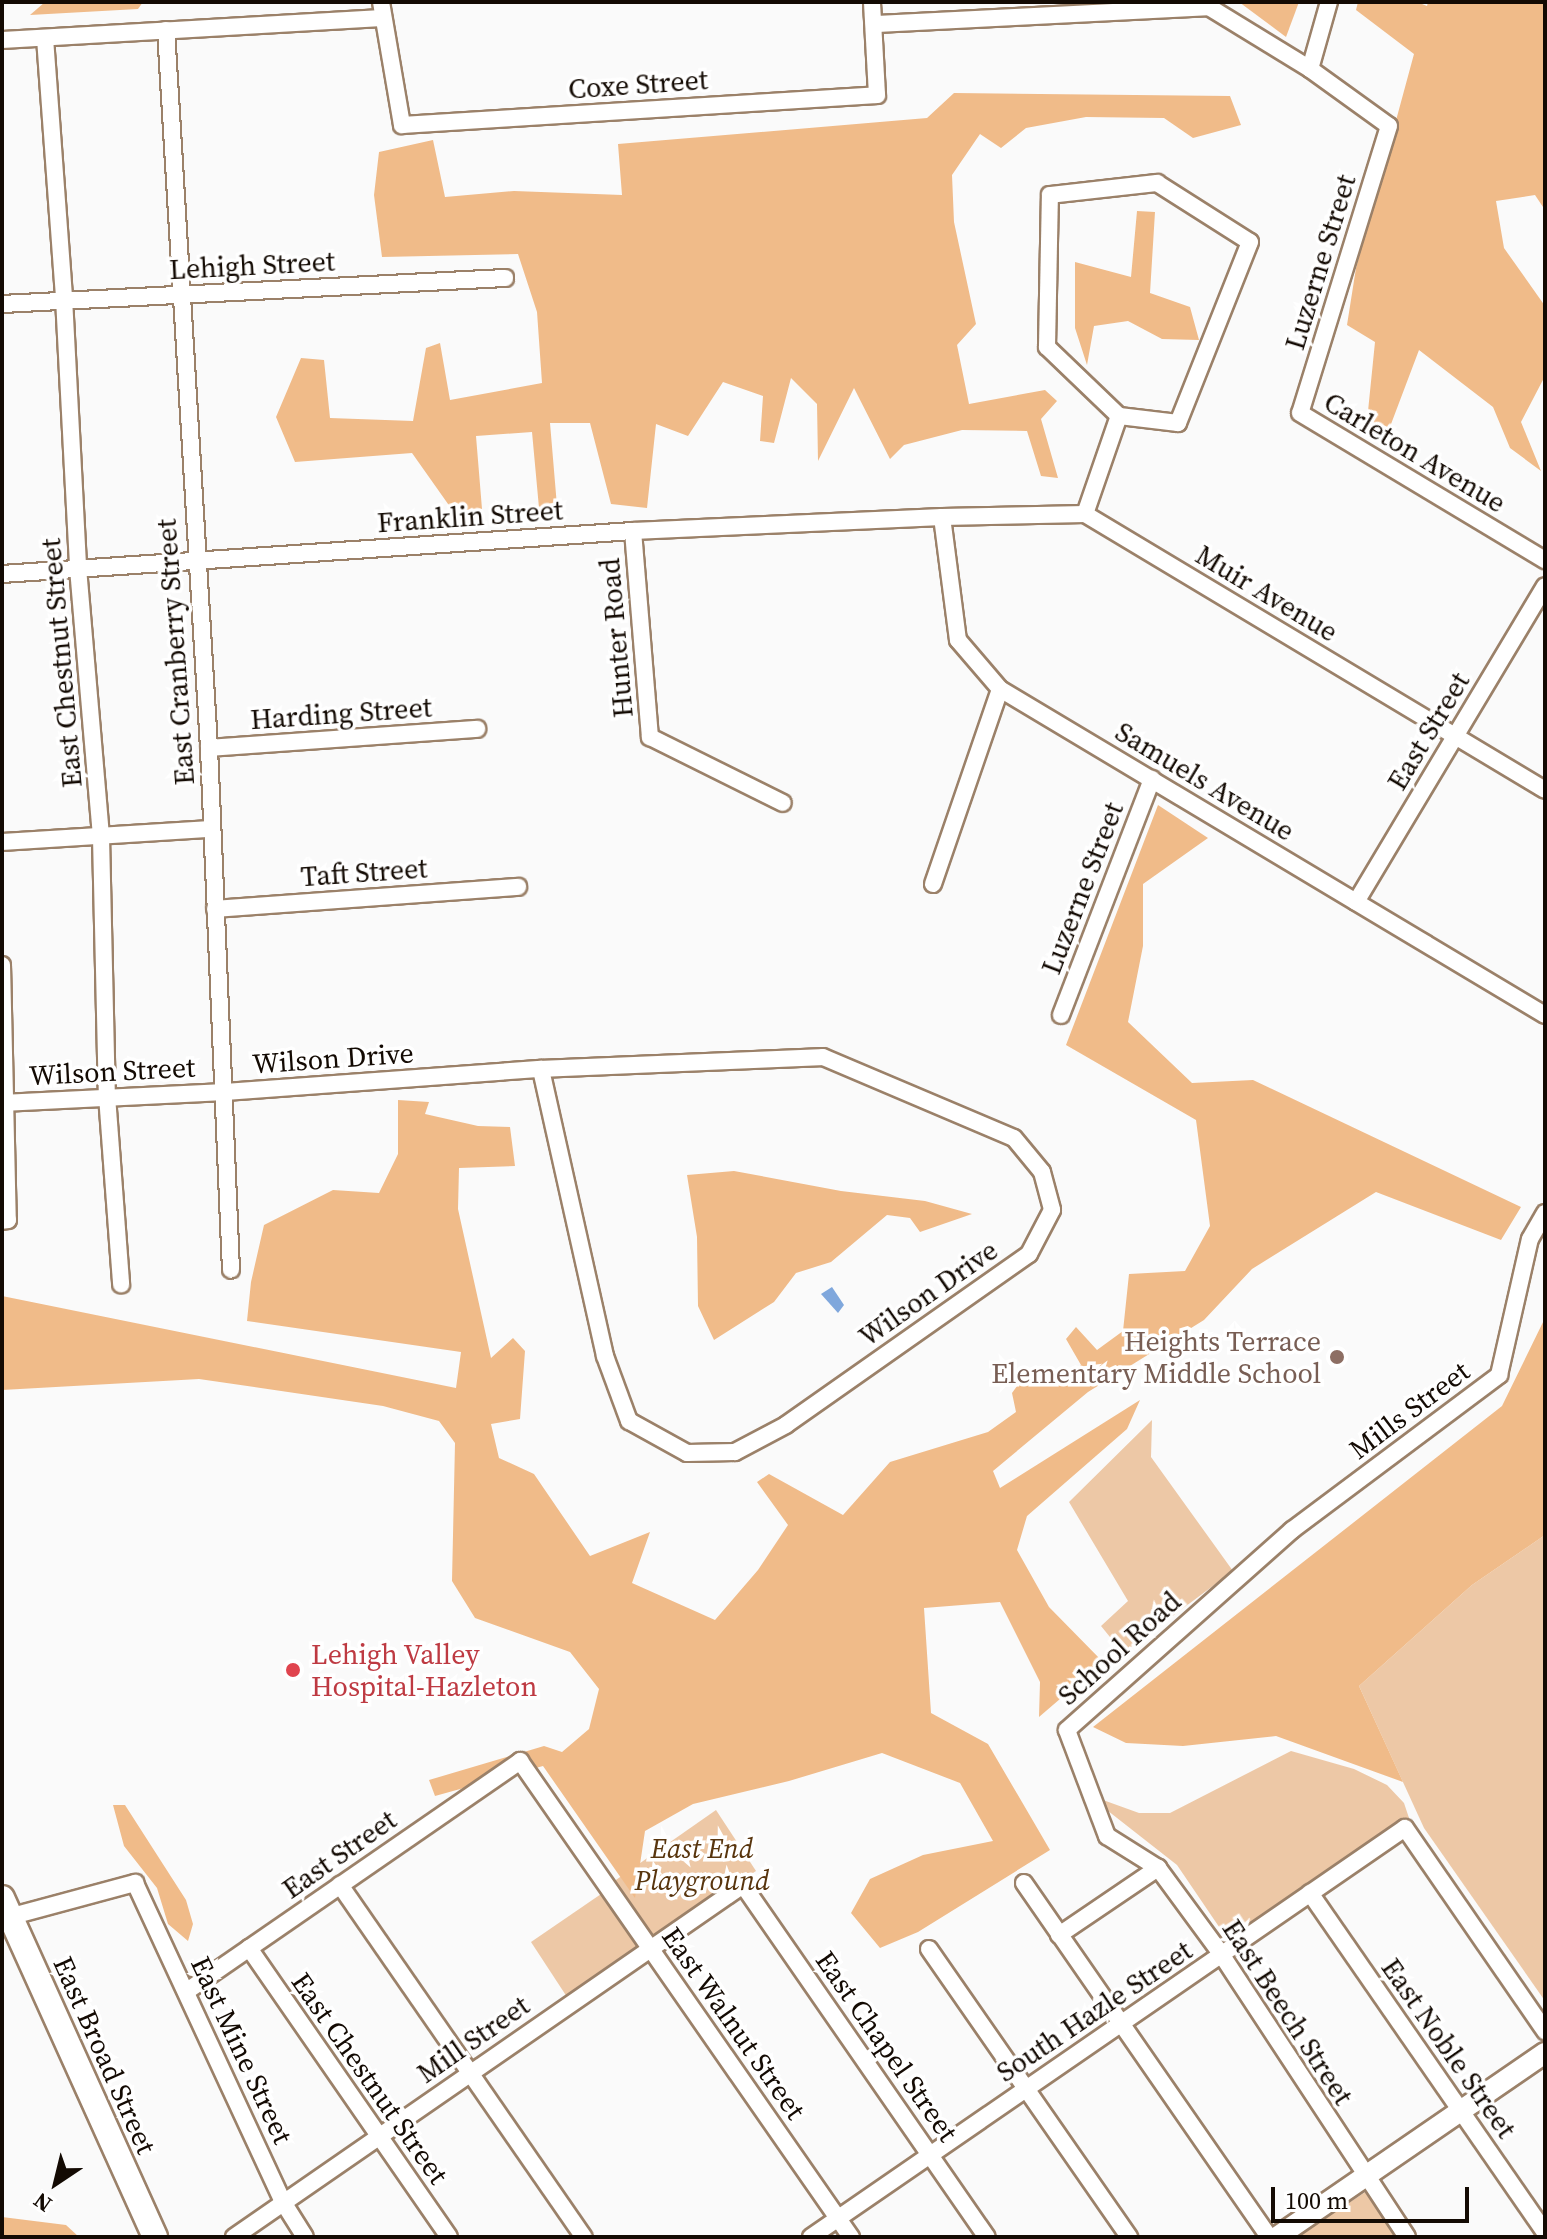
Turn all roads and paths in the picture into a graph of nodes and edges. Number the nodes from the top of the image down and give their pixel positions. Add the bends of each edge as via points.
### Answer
1 (872, 2) edge
2 (1329, 2) edge
3 (382, 10) edge
4 (875, 24) junction
5 (166, 30) junction
6 (45, 38) junction
7 (2, 40) edge
8 (1310, 69) junction
9 (505, 278) dead end
10 (180, 295) junction
11 (64, 298) junction
12 (2, 304) edge
13 (1300, 413) joint
14 (1119, 416) junction
15 (1085, 514) junction
16 (942, 517) junction
17 (633, 531) junction
18 (1545, 560) edge
19 (196, 562) junction
20 (78, 568) junction
21 (2, 574) edge
22 (1545, 586) edge
23 (1000, 689) junction
24 (477, 729) dead end
25 (1456, 736) junction
26 (209, 748) junction
27 (1152, 779) junction
28 (1545, 790) edge
29 (783, 803) dead end
30 (211, 829) junction
31 (101, 837) junction
32 (2, 842) edge
33 (933, 884) dead end
34 (518, 887) dead end
35 (1356, 902) junction
36 (215, 909) junction
37 (2, 965) edge
38 (1061, 1015) dead end
39 (1545, 1015) edge
40 (541, 1069) junction
41 (225, 1092) junction
42 (107, 1096) junction
43 (4, 1103) edge
44 (1545, 1213) edge
45 (5, 1221) edge
46 (231, 1270) dead end
47 (121, 1284) dead end
48 (1292, 1530) joint
49 (520, 1761) joint
50 (1107, 1836) joint
51 (1158, 1868) junction
52 (1024, 1883) dead end
53 (340, 1885) junction
54 (743, 1885) joint
55 (1310, 1893) junction
56 (6, 1907) edge
57 (1059, 1935) junction
58 (249, 1948) junction
59 (651, 1949) junction
60 (929, 1949) dead end
61 (1222, 1955) junction
62 (187, 1991) junction
63 (1121, 2024) junction
64 (1545, 2031) edge
65 (1545, 2053) edge
66 (471, 2073) junction
67 (1027, 2089) junction
68 (1461, 2111) junction
69 (379, 2136) junction
70 (930, 2155) junction
71 (1365, 2177) junction
72 (283, 2202) junction
73 (838, 2219) junction
74 (1545, 2233) edge
75 (155, 2237) edge
76 (234, 2237) edge
77 (305, 2237) edge
78 (449, 2237) edge
79 (584, 2237) edge
80 (811, 2237) edge
81 (851, 2237) edge
82 (987, 2237) edge
83 (1129, 2237) edge
84 (1269, 2237) edge
85 (1277, 2237) edge
86 (1407, 2237) edge

1 - 4 street
2 - 8 street
3 - 4 street, Coxe Street via 402,125 877,95
3 - 5 street
4 - 8 street via 1209,7
5 - 6 street
5 - 10 street, East Cranberry Street
6 - 7 street
6 - 11 street, East Chestnut Street
8 - 13 street, Luzerne Street via 1389,126
9 - 10 street, Lehigh Street
10 - 11 street, Lehigh Street
10 - 19 street, East Cranberry Street
11 - 12 street, Lehigh Street
11 - 20 street, East Chestnut Street
13 - 18 street, Carleton Avenue
14 - 14 street via 1047,347 1050,195 1157,183 1250,242 1178,423
14 - 15 street
15 - 16 street
15 - 25 street, Muir Avenue
16 - 17 street, Franklin Street
16 - 23 street, Samuels Avenue via 958,640
17 - 19 street, Franklin Street
17 - 29 street, Hunter Road via 650,737
19 - 20 street, Franklin Street
19 - 26 street, East Cranberry Street
20 - 21 street, Franklin Street
20 - 31 street, East Chestnut Street
22 - 25 street, East Street
23 - 27 street, Samuels Avenue
23 - 33 street
24 - 26 street, Harding Street
25 - 28 street, Muir Avenue
25 - 35 street, East Street
26 - 30 street, East Cranberry Street
27 - 35 street, Samuels Avenue
27 - 38 street, Luzerne Street
30 - 31 street
30 - 36 street, East Cranberry Street
31 - 32 street
31 - 42 street, East Chestnut Street
34 - 36 street, Taft Street
35 - 39 street, Samuels Avenue
36 - 41 street, East Cranberry Street
37 - 43 street
40 - 40 street, Wilson Drive via 823,1057 1014,1138 1042,1172 1052,1210 1029,1254 786,1425 735,1452 687,1453 629,1421 605,1356
40 - 41 street, Wilson Drive
41 - 42 street, Wilson Street
41 - 46 street, East Cranberry Street
42 - 43 street, Wilson Street
42 - 47 street, East Chestnut Street
43 - 45 street
44 - 48 street, Mills Street via 1530,1239 1499,1375
48 - 50 street, School Road via 1067,1730
49 - 53 street, East Street
49 - 59 street, East Walnut Street
50 - 51 street, East Beech Street
51 - 57 street
51 - 61 street, East Beech Street
52 - 57 street
53 - 58 street, East Street
53 - 66 street
54 - 59 street, Mill Street
54 - 70 street, East Chapel Street
55 - 61 street, South Hazle Street
55 - 64 street, South Hazle Street via 1405,1828
55 - 68 street, East Noble Street
56 - 62 street, East Mine Street via 135,1883
56 - 75 highway, East Broad Street
57 - 63 street
58 - 62 street, East Street
58 - 69 street, East Chestnut Street
59 - 66 street, Mill Street
59 - 73 street, East Walnut Street
60 - 67 street
61 - 63 street, South Hazle Street
61 - 71 street, East Beech Street
62 - 72 street, East Mine Street
63 - 67 street, South Hazle Street
63 - 84 street
65 - 68 main road
66 - 69 street, Mill Street
66 - 79 street
67 - 70 street, South Hazle Street
67 - 83 street
68 - 71 main road
68 - 74 street, East Noble Street
69 - 72 street, Mill Street
69 - 78 street, East Chestnut Street
70 - 73 street, South Hazle Street
70 - 82 street, East Chapel Street
71 - 85 main road
71 - 86 street, East Beech Street
72 - 76 street, Mill Street
72 - 77 street, East Mine Street
73 - 80 street, South Hazle Street
73 - 81 street, East Walnut Street

